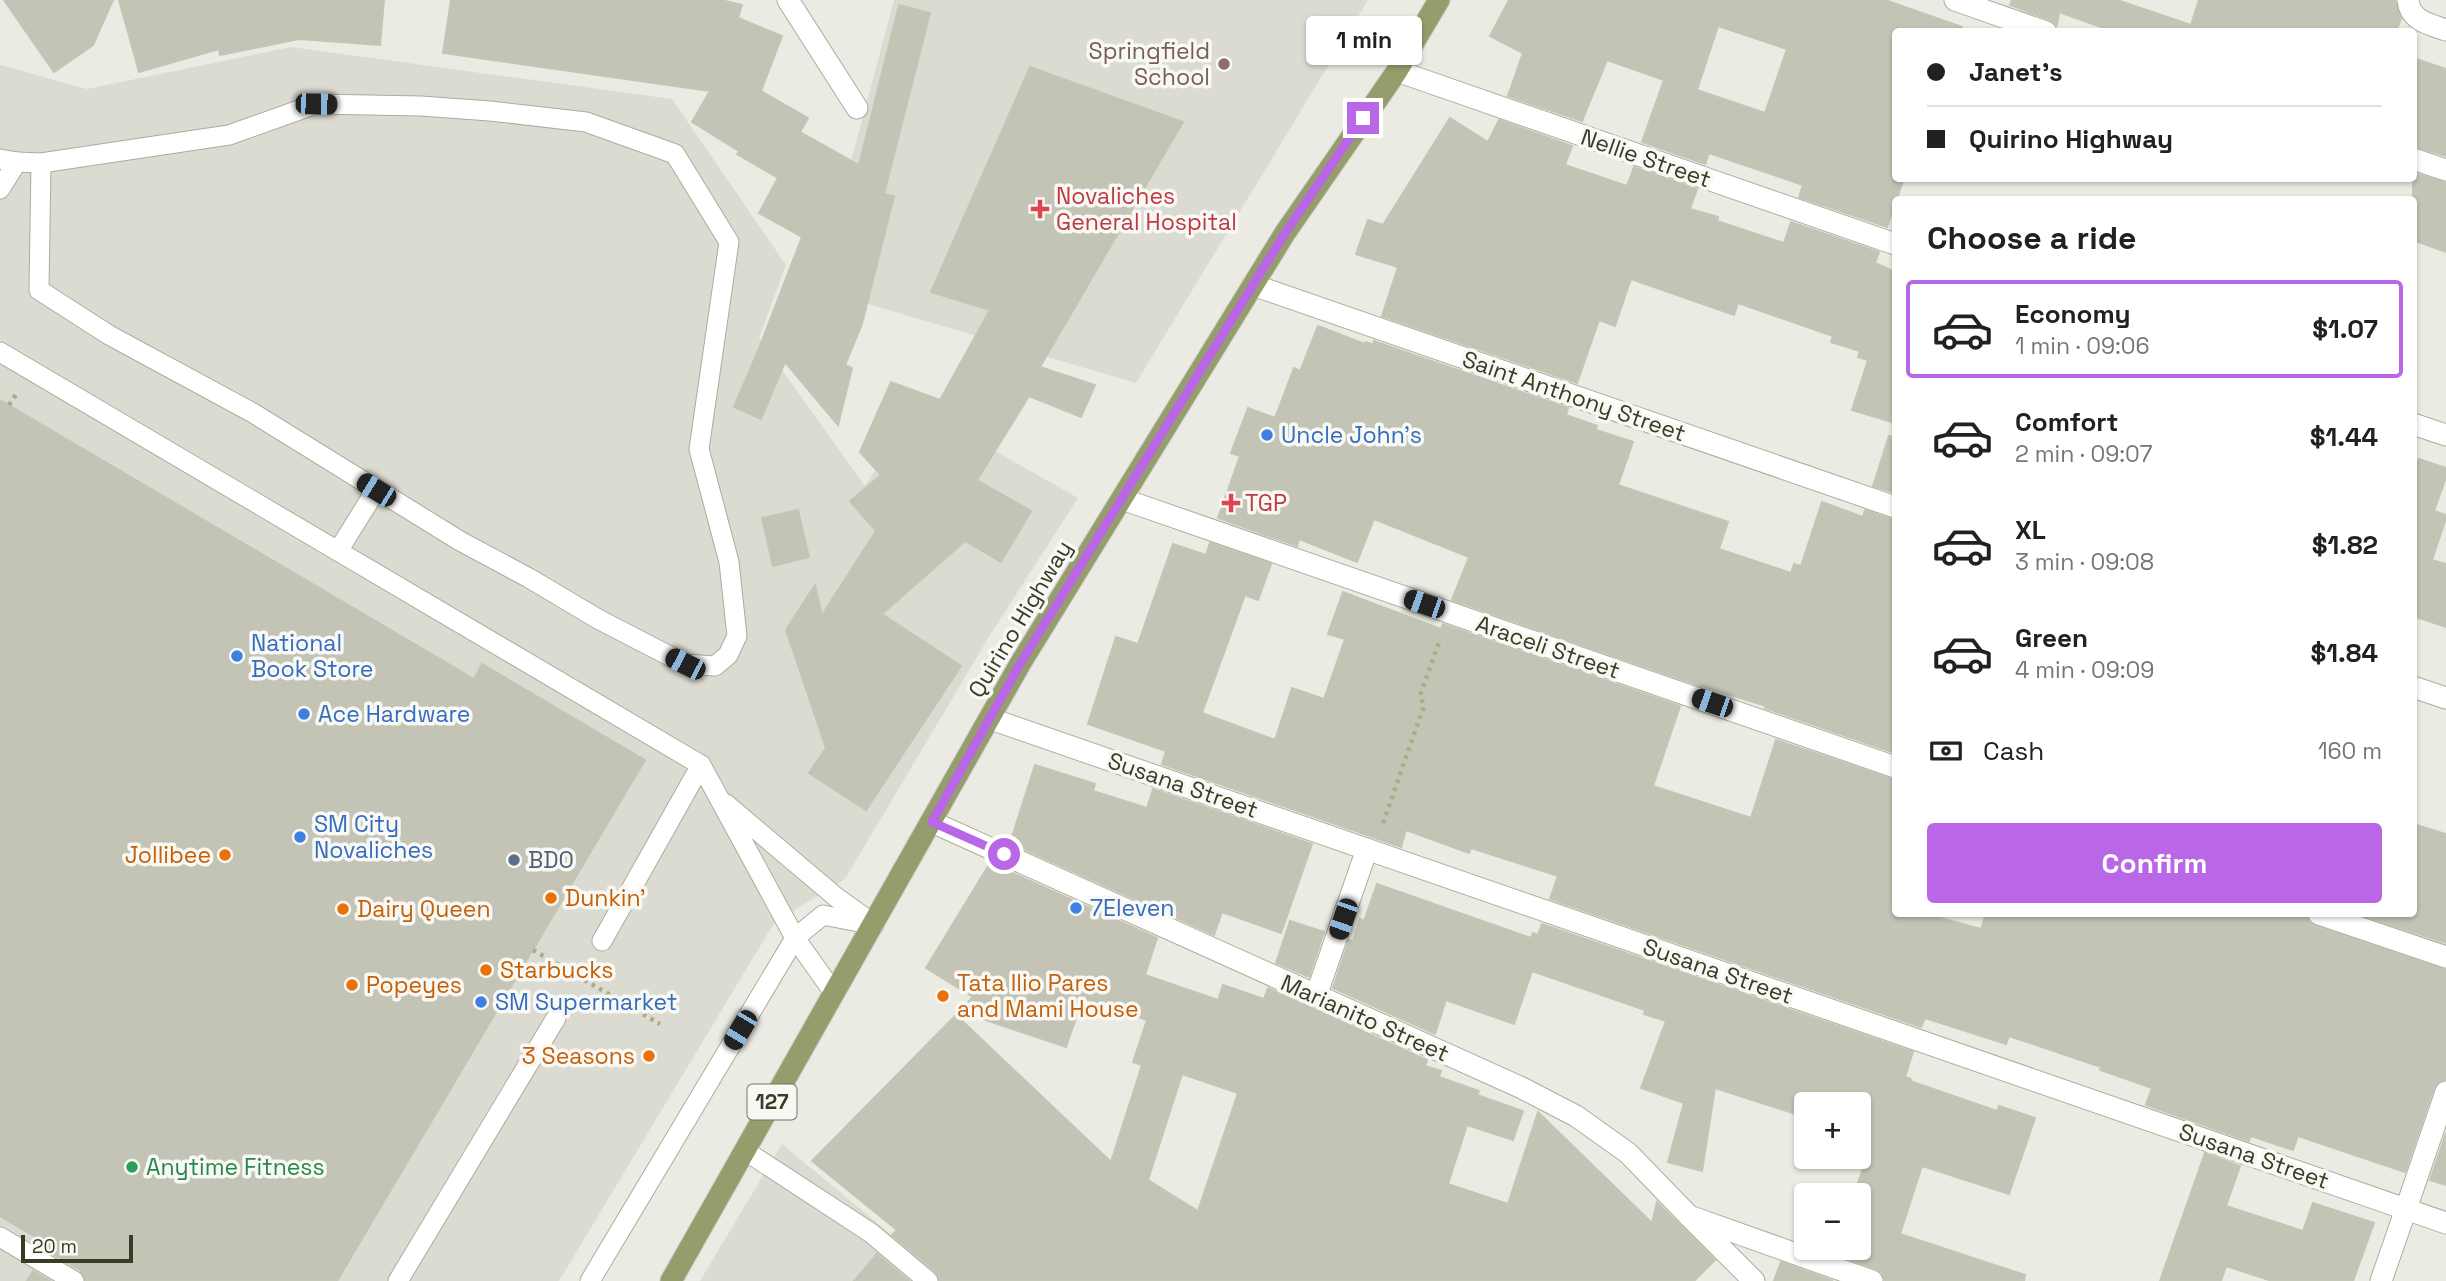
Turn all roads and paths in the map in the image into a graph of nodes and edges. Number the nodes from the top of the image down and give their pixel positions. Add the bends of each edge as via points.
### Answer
1 (788, 0) edge
2 (1439, 0) edge
3 (1955, 0) edge
4 (2408, 0) edge
5 (2035, 28) edge
6 (2446, 30) edge
7 (1397, 71) junction
8 (857, 108) dead end
9 (2417, 160) edge
10 (9, 161) edge
11 (41, 163) junction
12 (2446, 170) edge
13 (0, 189) edge
14 (1892, 243) edge
15 (1253, 285) junction
16 (0, 352) edge
17 (2417, 425) edge
18 (2446, 435) edge
19 (376, 490) junction
20 (1122, 499) junction
21 (1892, 506) edge
22 (338, 551) junction
23 (1450, 612) junction
24 (2417, 688) edge
25 (2446, 698) edge
26 (991, 719) junction
27 (701, 765) junction
28 (1892, 766) edge
29 (717, 797) junction
30 (932, 822) junction
31 (1370, 850) junction
32 (2328, 917) edge
33 (874, 925) junction
34 (795, 938) junction
35 (602, 941) dead end
36 (534, 950) dead end
37 (2446, 957) edge
38 (835, 993) junction
39 (1316, 996) junction
40 (556, 1018) dead end
41 (660, 1024) dead end
42 (2446, 1092) edge
43 (744, 1150) junction
44 (2406, 1209) junction
45 (1689, 1216) junction
46 (2446, 1223) edge
47 (0, 1237) edge
48 (677, 1278) edge
49 (74, 1281) edge
50 (398, 1281) edge
51 (590, 1281) edge
52 (928, 1281) edge
53 (1754, 1281) edge
54 (1872, 1281) edge
55 (2381, 1281) edge

1 - 8 street
2 - 7 main road, Quirino Highway / 127
3 - 5 street
4 - 6 street via 2420,21
7 - 14 street, Nellie Street
7 - 15 main road, Quirino Highway / 127
9 - 12 street
10 - 11 lane
10 - 13 lane
11 - 19 lane via 39,290
11 - 19 lane via 229,135 316,104 421,106 586,122 676,154 729,242 699,449 729,562 737,636 728,655 715,666 685,664
15 - 20 main road, Quirino Highway / 127
15 - 21 street, Saint Anthony Street
16 - 22 lane
17 - 18 street
19 - 22 lane
20 - 23 street, Araceli Street
20 - 26 main road, Quirino Highway / 127
22 - 27 lane
23 - 28 street, Araceli Street
23 - 31 path via 1420,695 1424,706
24 - 25 street
26 - 30 main road, Quirino Highway / 127
26 - 31 street, Susana Street
27 - 29 lane
27 - 35 lane
29 - 33 lane
29 - 34 lane
30 - 33 main road, Quirino Highway / 127
30 - 39 street, Marianito Street
31 - 39 street
31 - 44 street, Susana Street
32 - 37 street
33 - 34 lane via 822,915
33 - 38 main road, Quirino Highway / 127
34 - 38 lane
34 - 51 lane
36 - 41 path
38 - 43 main road, Quirino Highway / 127
39 - 45 street, Marianito Street via 1576,1116 1629,1153
40 - 50 lane
42 - 44 street
43 - 48 main road, Quirino Highway / 127
43 - 52 lane via 872,1233
44 - 46 street, Susana Street
44 - 55 street
45 - 53 street, Marianito Street
45 - 54 street
47 - 49 lane

